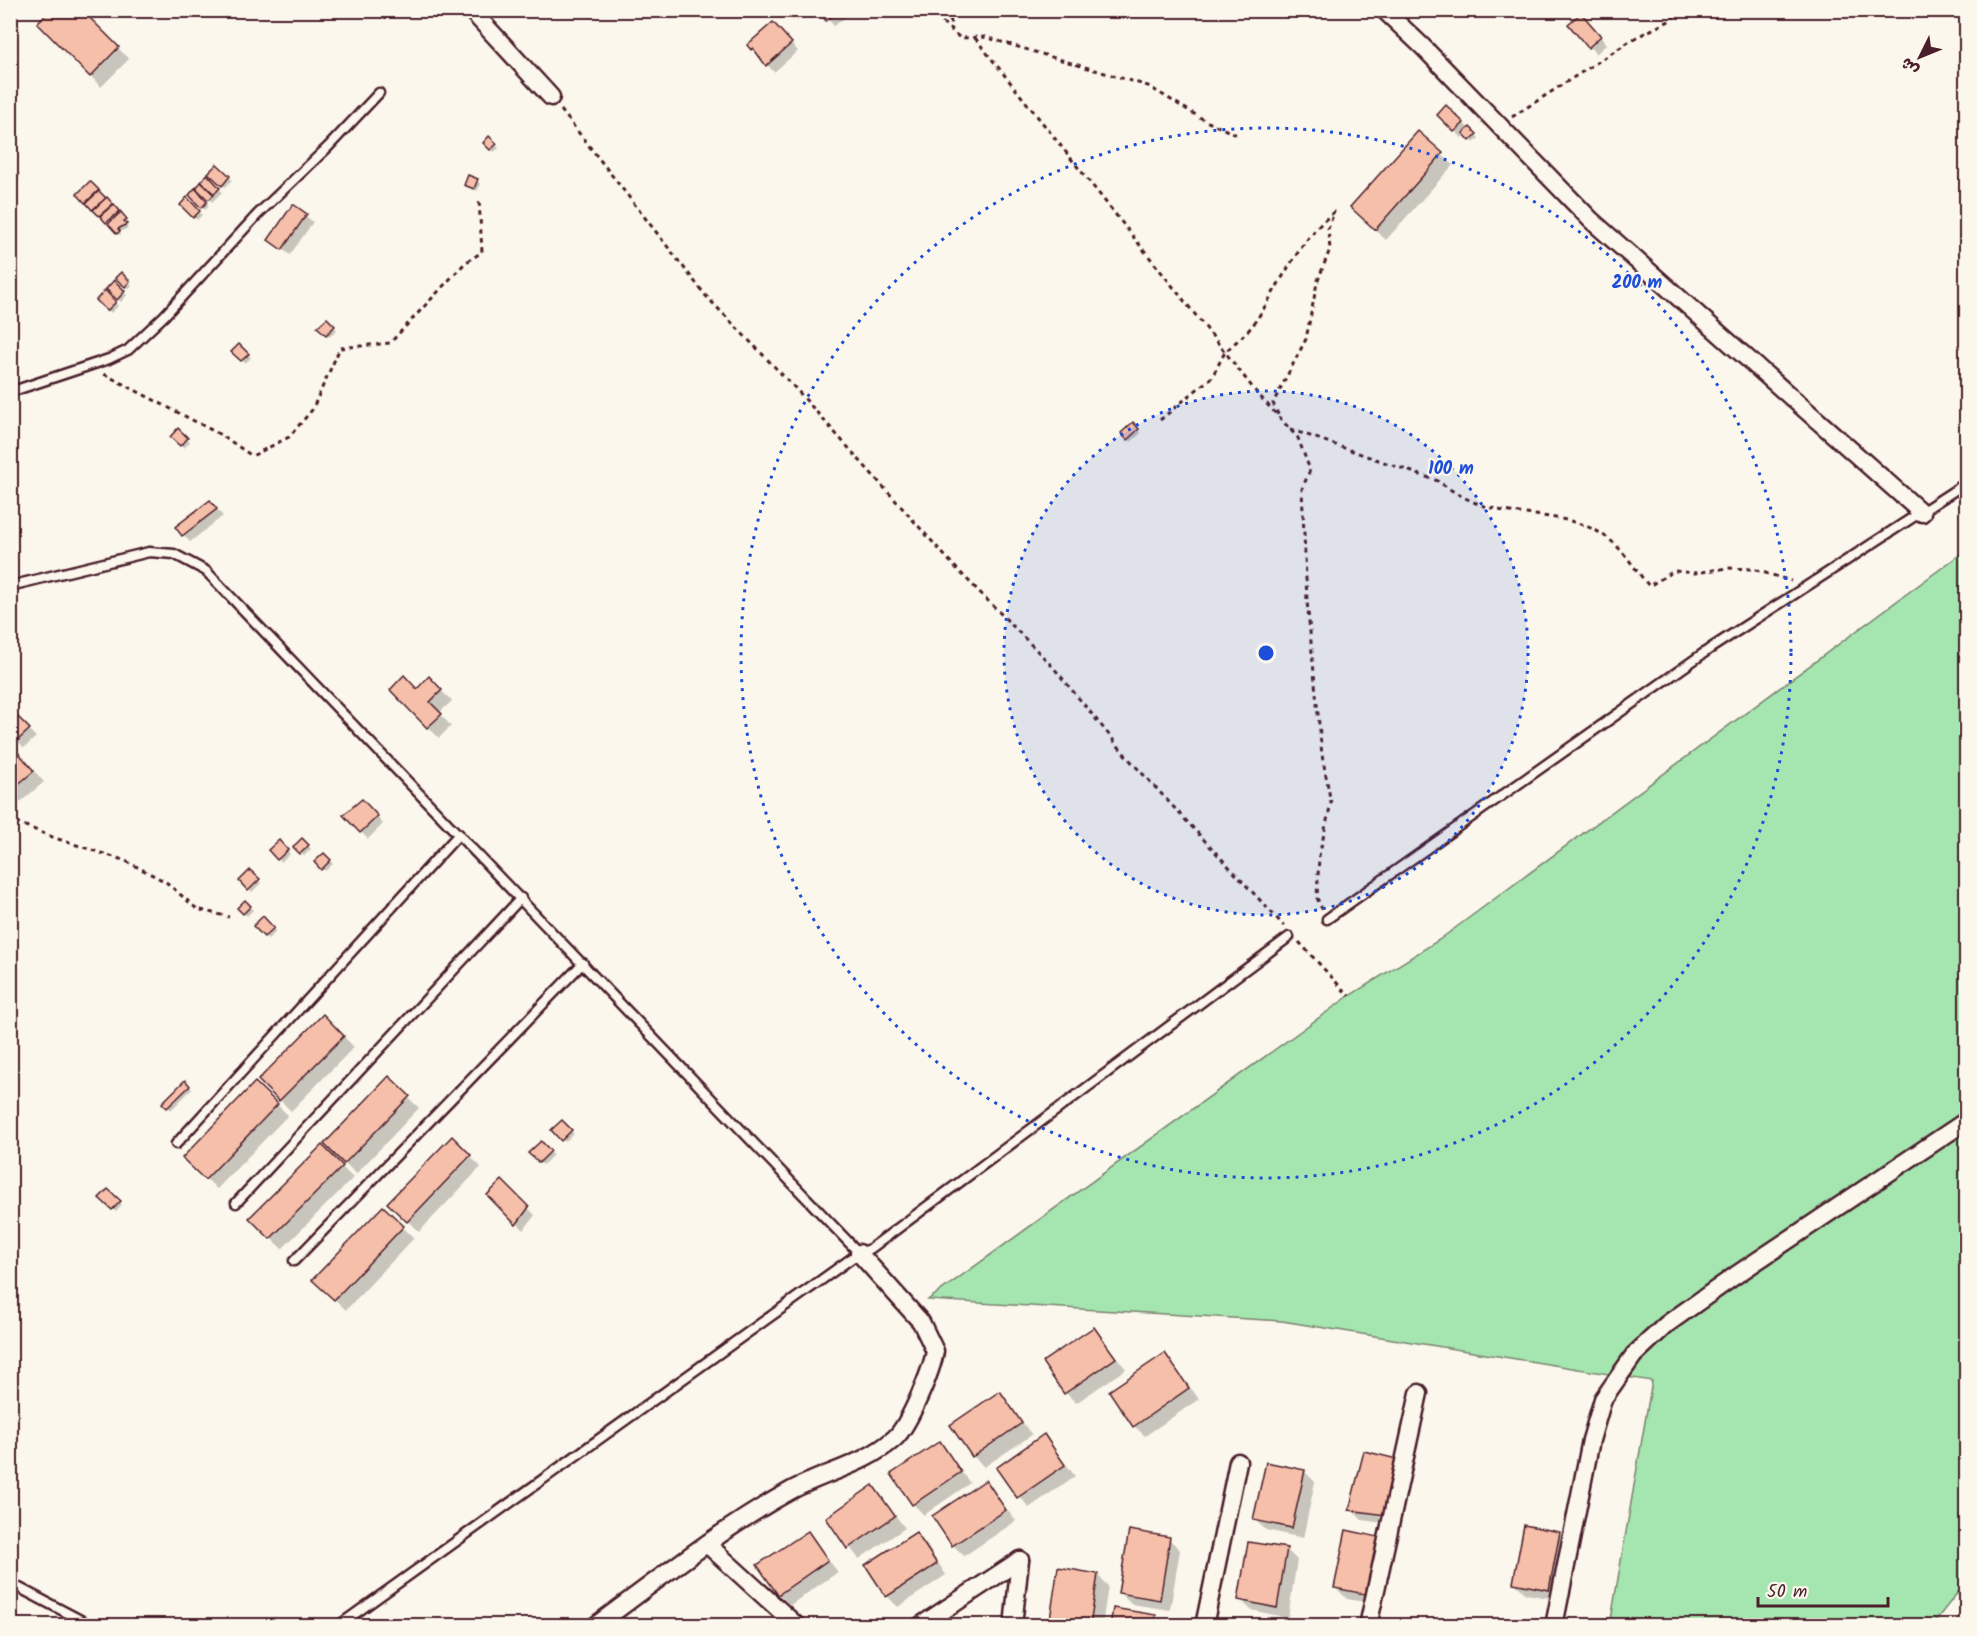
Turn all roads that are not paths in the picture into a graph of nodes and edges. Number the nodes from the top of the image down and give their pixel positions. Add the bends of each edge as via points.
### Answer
1 (471, 10) edge
2 (1384, 10) edge
3 (379, 93) dead end
4 (551, 97) road end
5 (10, 392) edge
6 (1966, 483) edge
7 (1922, 513) junction
8 (10, 585) edge
9 (459, 834) junction
10 (520, 898) junction
11 (1327, 919) road end
12 (1290, 934) road end
13 (583, 963) junction
14 (1966, 1121) edge
15 (176, 1144) dead end
16 (236, 1203) dead end
17 (859, 1253) junction
18 (294, 1261) dead end
19 (1419, 1393) dead end
20 (1238, 1462) dead end
21 (708, 1545) junction
22 (10, 1583) edge
23 (92, 1626) edge
24 (338, 1626) edge
25 (595, 1626) edge
26 (796, 1626) edge
27 (920, 1626) edge
28 (1013, 1626) edge
29 (1204, 1626) edge
30 (1368, 1626) edge
31 (1554, 1626) edge

1 - 4 street
2 - 7 street via 1591,220
3 - 5 lane via 128,350
6 - 7 lane
7 - 11 lane via 1711,648
8 - 9 lane via 149,552 174,554 206,571
9 - 10 lane
9 - 15 lane
10 - 13 lane
10 - 16 lane
12 - 17 lane via 870,1249
13 - 17 lane
13 - 18 lane
14 - 31 street via 1736,1275 1667,1324 1634,1355 1603,1399 1590,1440
17 - 21 street via 929,1334 935,1351 933,1364 918,1398 897,1437 852,1466 791,1490
17 - 24 lane
19 - 30 street
20 - 29 street
21 - 25 street
21 - 26 street
22 - 23 lane
27 - 28 street via 1020,1560

